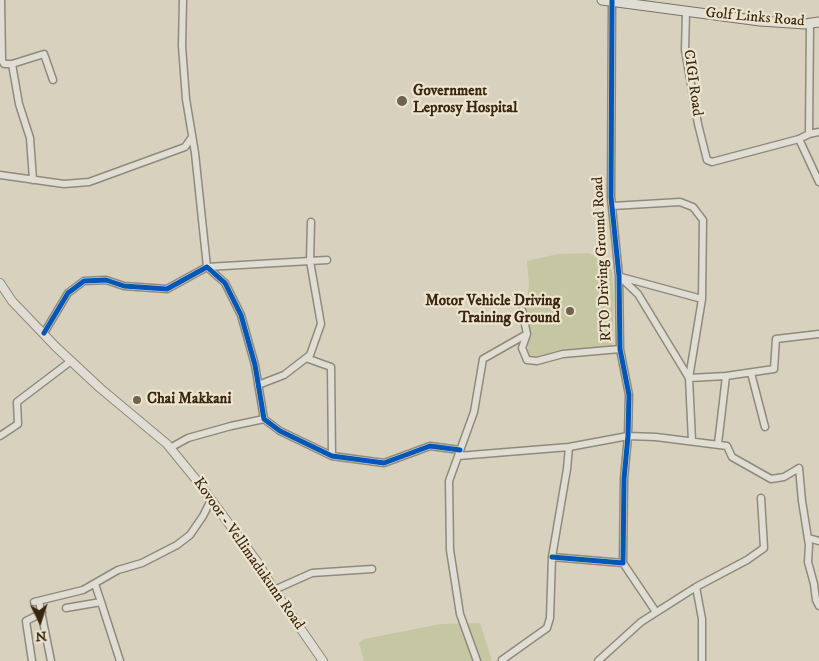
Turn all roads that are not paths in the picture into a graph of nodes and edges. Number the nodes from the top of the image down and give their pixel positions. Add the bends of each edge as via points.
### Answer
1 (1, 0) edge
2 (183, 0) edge
3 (602, 0) edge
4 (612, 1) edge
5 (686, 12) junction
6 (0, 13) edge
7 (814, 23) edge
8 (12, 64) junction
9 (53, 80) dead end
10 (819, 132) edge
11 (809, 134) junction
12 (192, 137) junction
13 (799, 139) junction
14 (0, 175) edge
15 (32, 180) junction
16 (819, 182) edge
17 (612, 206) junction
18 (311, 222) dead end
19 (327, 260) dead end
20 (310, 261) junction
21 (207, 267) junction
22 (619, 276) junction
23 (0, 283) edge
24 (702, 299) junction
25 (522, 310) dead end
26 (44, 334) junction
27 (527, 334) junction
28 (819, 334) edge
29 (620, 349) junction
30 (306, 358) junction
31 (71, 361) junction
32 (751, 373) junction
33 (726, 376) junction
34 (689, 378) junction
35 (258, 385) junction
36 (264, 419) junction
37 (765, 427) dead end
38 (0, 436) edge
39 (628, 436) junction
40 (692, 441) junction
41 (718, 444) junction
42 (569, 446) junction
43 (170, 448) junction
44 (459, 453) junction
45 (332, 456) junction
46 (761, 498) dead end
47 (211, 500) junction
48 (808, 538) junction
49 (819, 541) edge
50 (552, 557) junction
51 (623, 563) junction
52 (372, 569) dead end
53 (95, 584) junction
54 (696, 587) junction
55 (274, 590) junction
56 (101, 602) junction
57 (819, 606) edge
58 (66, 608) dead end
59 (656, 612) junction
60 (42, 613) junction
61 (32, 661) edge
62 (51, 661) edge
63 (120, 661) edge
64 (323, 661) edge
65 (477, 661) edge
66 (501, 661) edge
67 (598, 661) edge
68 (702, 661) edge

1 - 6 street
2 - 12 street via 183,68
3 - 4 main road, Golf Links Road
4 - 5 main road, Golf Links Road
4 - 17 street, RTO Driving Ground Road
5 - 7 main road, Golf Links Road via 760,21
5 - 13 street, CIGI Road via 685,50 707,160 712,162
6 - 8 street via 2,60 4,64
7 - 11 street
8 - 9 street via 44,54
8 - 15 street via 30,138
10 - 11 street
11 - 13 street
12 - 15 street via 185,147 90,182 64,184
12 - 21 street
13 - 16 street
14 - 15 street
17 - 22 street, RTO Driving Ground Road
17 - 24 street via 680,202 693,207 703,220
18 - 20 street
19 - 20 street
20 - 21 street
20 - 30 street via 320,324 310,355
21 - 26 street via 167,289 124,286 106,280 84,281 68,293
21 - 35 street via 225,283 241,315
22 - 24 street
22 - 29 street, RTO Driving Ground Road
22 - 34 street via 638,294
23 - 26 street, Kovoor - Vellimadukunn Road via 12,301
24 - 34 street
25 - 27 street
26 - 31 street, Kovoor - Vellimadukunn Road
27 - 29 street via 522,348 527,360
27 - 44 street via 483,359 474,412
28 - 32 street via 776,339 774,369
29 - 39 street, RTO Driving Ground Road via 628,395
30 - 35 street via 284,375
30 - 45 street via 331,367
31 - 38 street via 17,402 18,424
31 - 43 street, Kovoor - Vellimadukunn Road
32 - 33 street
32 - 37 street
33 - 34 street
33 - 41 street
34 - 40 street
35 - 36 street
36 - 43 street via 188,438
36 - 45 street via 280,431
39 - 40 street
39 - 42 street
39 - 51 street, RTO Driving Ground Road
40 - 41 street
41 - 48 street via 727,446 732,456 770,479 784,477 799,468
42 - 44 street
42 - 50 street
43 - 47 street, Kovoor - Vellimadukunn Road
44 - 45 street via 430,446 384,463
44 - 65 street via 450,481 450,550 460,614
46 - 54 street via 764,548
47 - 53 street via 190,535 177,545 142,563 118,570
47 - 55 street, Kovoor - Vellimadukunn Road
48 - 49 street
48 - 57 street via 808,562
50 - 51 street
50 - 66 street via 547,628
51 - 59 street
52 - 55 street via 312,573
53 - 56 street
53 - 60 street via 37,602
54 - 59 street
54 - 68 street via 702,619
55 - 64 street, Kovoor - Vellimadukunn Road
56 - 58 street
56 - 63 street
59 - 67 street
60 - 61 street via 26,621
60 - 62 street

